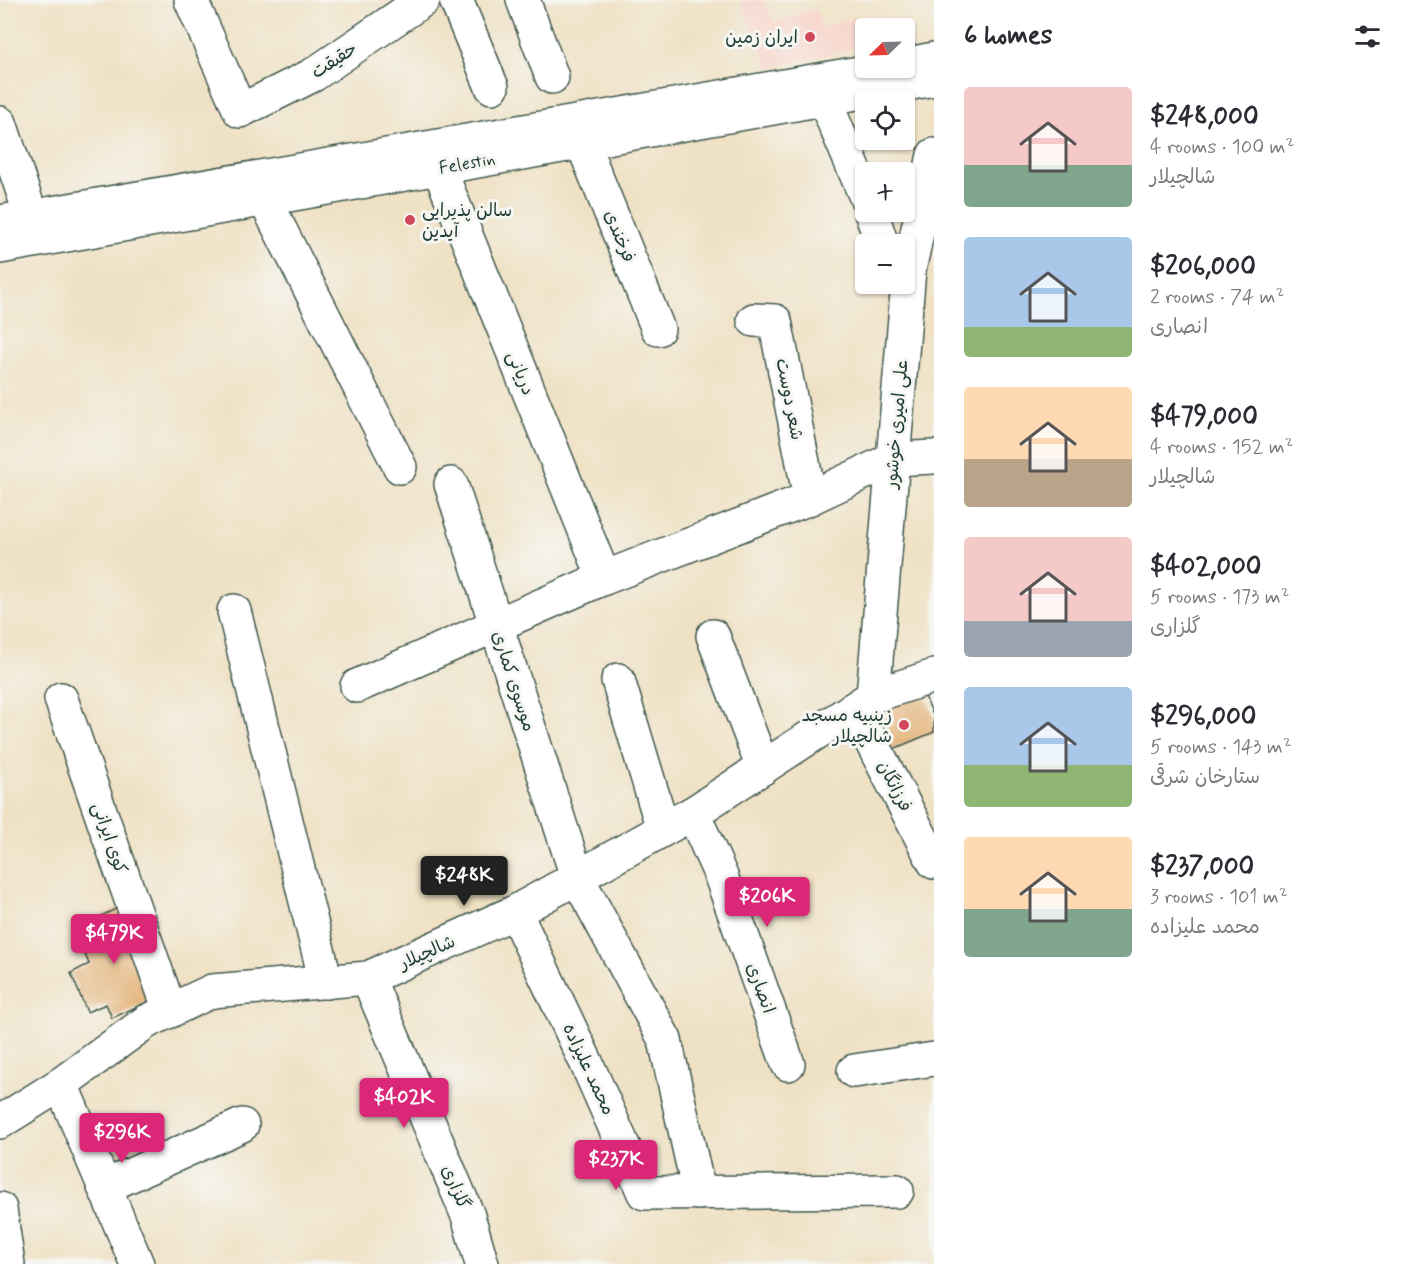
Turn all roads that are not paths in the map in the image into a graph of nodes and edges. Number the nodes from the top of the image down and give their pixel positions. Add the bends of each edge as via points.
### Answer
1 (191, 0) edge
2 (423, 0) edge
3 (456, 0) edge
4 (523, 0) edge
5 (934, 59) edge
6 (915, 63) edge
7 (855, 74) edge
8 (552, 77) dead end
9 (934, 79) edge
10 (492, 87) dead end
11 (824, 99) junction
12 (0, 123) edge
13 (582, 142) junction
14 (934, 155) edge
15 (439, 168) junction
16 (855, 171) edge
17 (265, 200) junction
18 (15, 219) edge
19 (0, 247) edge
20 (900, 298) edge
21 (754, 320) dead end
22 (658, 329) dead end
23 (934, 457) edge
24 (893, 459) junction
25 (400, 467) dead end
26 (451, 484) dead end
27 (810, 498) junction
28 (604, 578) junction
29 (234, 611) dead end
30 (496, 626) junction
31 (712, 636) dead end
32 (934, 676) edge
33 (618, 680) dead end
34 (357, 686) dead end
35 (61, 699) dead end
36 (864, 703) junction
37 (763, 768) junction
38 (693, 813) junction
39 (663, 829) junction
40 (934, 862) edge
41 (577, 878) junction
42 (515, 912) junction
43 (368, 978) junction
44 (326, 982) junction
45 (170, 1011) junction
46 (934, 1059) edge
47 (788, 1064) dead end
48 (854, 1071) dead end
49 (61, 1084) junction
50 (0, 1122) edge
51 (242, 1125) dead end
52 (104, 1187) junction
53 (897, 1191) dead end
54 (699, 1193) junction
55 (0, 1209) edge
56 (8, 1264) edge
57 (136, 1264) edge
58 (482, 1264) edge

1 - 2 street, حقیقت via 240,111 313,75
3 - 10 street
4 - 8 street
5 - 6 street
7 - 18 street
9 - 11 street, Felestin
11 - 13 street, Felestin
11 - 16 street
12 - 18 street
13 - 15 street, Felestin
13 - 22 street, فرخندی
14 - 20 street, علی امیری خوشور
15 - 17 street, Felestin
15 - 28 street, دریانی
17 - 19 street, Felestin
17 - 25 street
20 - 24 street, علی امیری خوشور
21 - 27 street, شعر دوست via 775,321
23 - 24 street
24 - 27 street
24 - 36 street, علی امیری خوشور
26 - 30 street, موسوی کماری
27 - 28 street
28 - 30 street
29 - 44 street
30 - 34 street
30 - 41 street, موسوی کماری
31 - 37 street
32 - 36 street, شالچیلار
33 - 39 street
35 - 45 street, کوی ایرانی
36 - 37 street, شالچیلار
36 - 40 street, فرزانگان
37 - 38 street, شالچیلار
38 - 39 street, شالچیلار
38 - 47 street, انصاری via 721,876
39 - 41 street, شالچیلار
41 - 42 street, شالچیلار
41 - 54 street, موسوی کماری via 665,1040
42 - 43 street, شالچیلار
42 - 54 street, محمد علیزاده via 644,1193
43 - 44 street, شالچیلار
43 - 58 street, گلزاری via 468,1216
44 - 45 street, شالچیلار via 212,991
45 - 49 street, شالچیلار via 146,1022
46 - 48 street
49 - 50 street, شالچیلار
49 - 52 street
51 - 52 street
52 - 57 street
53 - 54 street, محمد علیزاده
55 - 56 street

